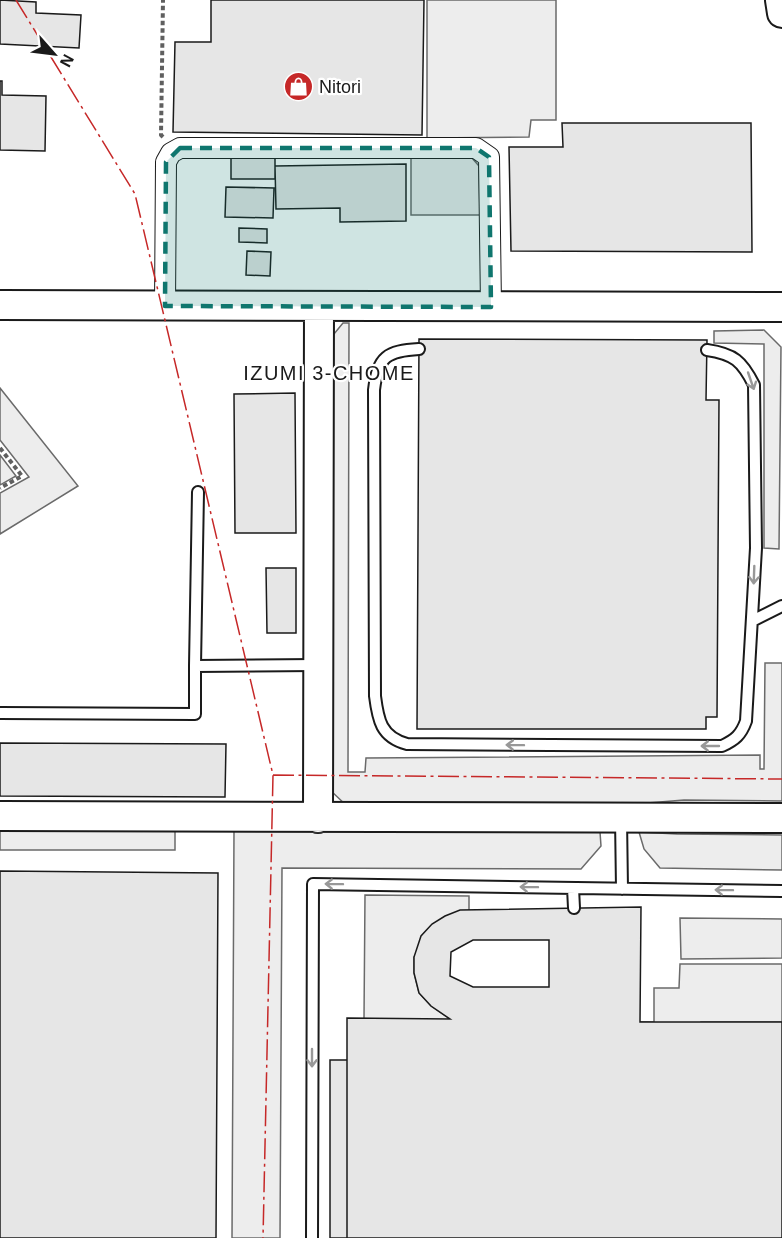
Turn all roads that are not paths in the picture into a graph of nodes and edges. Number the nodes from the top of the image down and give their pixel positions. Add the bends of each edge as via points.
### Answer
1 (780, 0) edge
2 (782, 13) edge
3 (0, 305) edge
4 (165, 306) junction
5 (319, 306) junction
6 (491, 307) junction
7 (782, 307) edge
8 (419, 349) dead end
9 (707, 350) dead end
10 (198, 492) dead end
11 (782, 606) edge
12 (752, 621) junction
13 (317, 665) junction
14 (195, 666) junction
15 (0, 713) edge
16 (0, 816) edge
17 (318, 818) junction
18 (621, 818) junction
19 (782, 818) edge
20 (573, 888) junction
21 (622, 889) junction
22 (782, 891) edge
23 (574, 908) dead end
24 (312, 1238) edge

1 - 2 street
3 - 4 street
4 - 5 street
4 - 6 street via 166,162 180,148 476,148 489,157
5 - 6 street
5 - 13 street
6 - 7 street
12 -> 8 lane via 746,722 741,733 722,746 395,741 384,732 375,696 374,390 381,362 401,350
9 -> 12 lane via 737,360 754,385 756,548
10 - 14 lane
11 - 12 lane
13 - 14 lane
13 - 17 street
14 - 15 lane via 195,714
16 - 17 street
17 - 18 street
18 - 19 street
18 - 21 lane
20 - 21 lane
20 - 23 lane
20 -> 24 lane via 313,884
22 -> 21 lane

